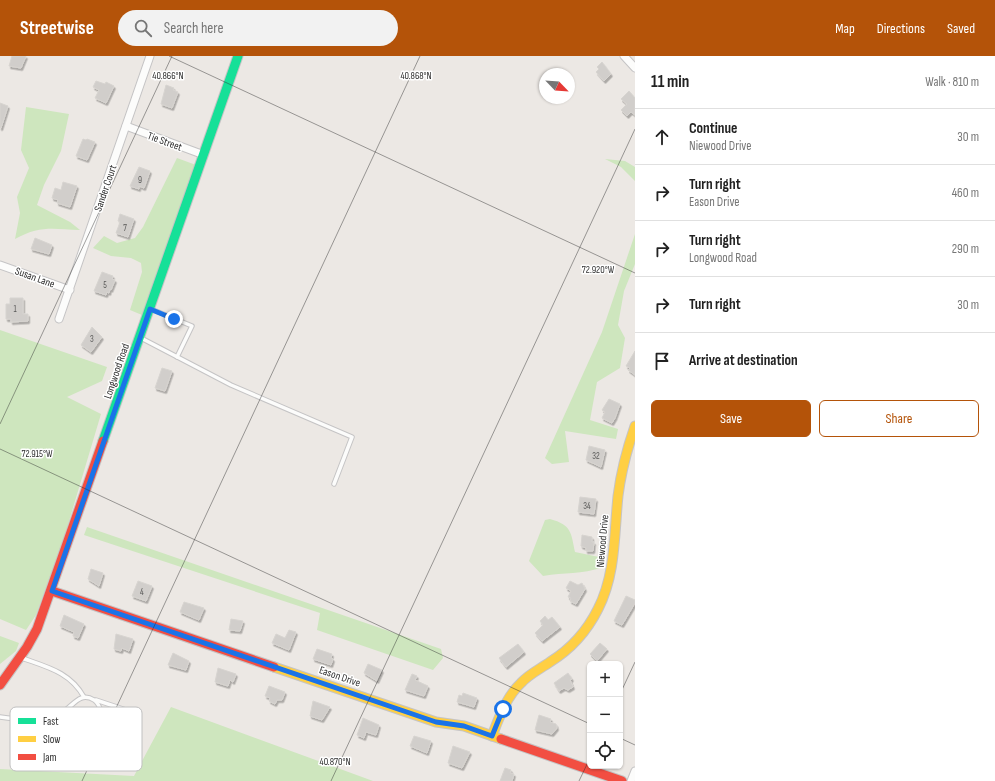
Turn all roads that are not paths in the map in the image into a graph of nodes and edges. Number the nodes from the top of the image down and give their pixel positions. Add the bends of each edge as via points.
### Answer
1 (150, 56) edge
2 (238, 56) edge
3 (624, 56) edge
4 (635, 68) edge
5 (126, 126) junction
6 (204, 155) junction
7 (0, 265) edge
8 (70, 290) junction
9 (150, 309) junction
10 (59, 319) dead end
11 (140, 337) junction
12 (177, 357) junction
13 (635, 426) edge
14 (334, 484) dead end
15 (52, 591) junction
16 (20, 658) junction
17 (0, 685) edge
18 (84, 697) junction
19 (95, 700) junction
20 (70, 707) edge
21 (99, 707) edge
22 (117, 707) edge
23 (0, 717) edge
24 (10, 718) edge
25 (492, 736) junction
26 (635, 771) edge
27 (622, 781) edge
28 (631, 781) edge

1 - 5 street, Sander Court
2 - 6 street, Longwood Road
3 - 4 street
5 - 6 street, Tie Street
5 - 8 street, Sander Court
6 - 9 street, Longwood Road
7 - 8 street, Susan Lane
8 - 10 street, Sander Court
9 - 11 street, Longwood Road
9 - 12 lane via 192,326
11 - 12 lane
11 - 15 street, Longwood Road
12 - 14 lane via 230,385 352,437
13 - 25 street, Niewood Drive via 623,466 613,565 599,608 568,648 517,687 503,709
15 - 16 street, Longwood Road via 37,629
15 - 25 street, Eason Drive via 436,722 464,726
16 - 17 street, Longwood Road
16 - 18 lane via 53,669 68,678 77,684
18 - 19 lane
18 - 20 lane via 79,698
19 - 21 lane
19 - 22 lane
23 - 24 lane
25 - 27 street, Eason Drive
26 - 28 street

